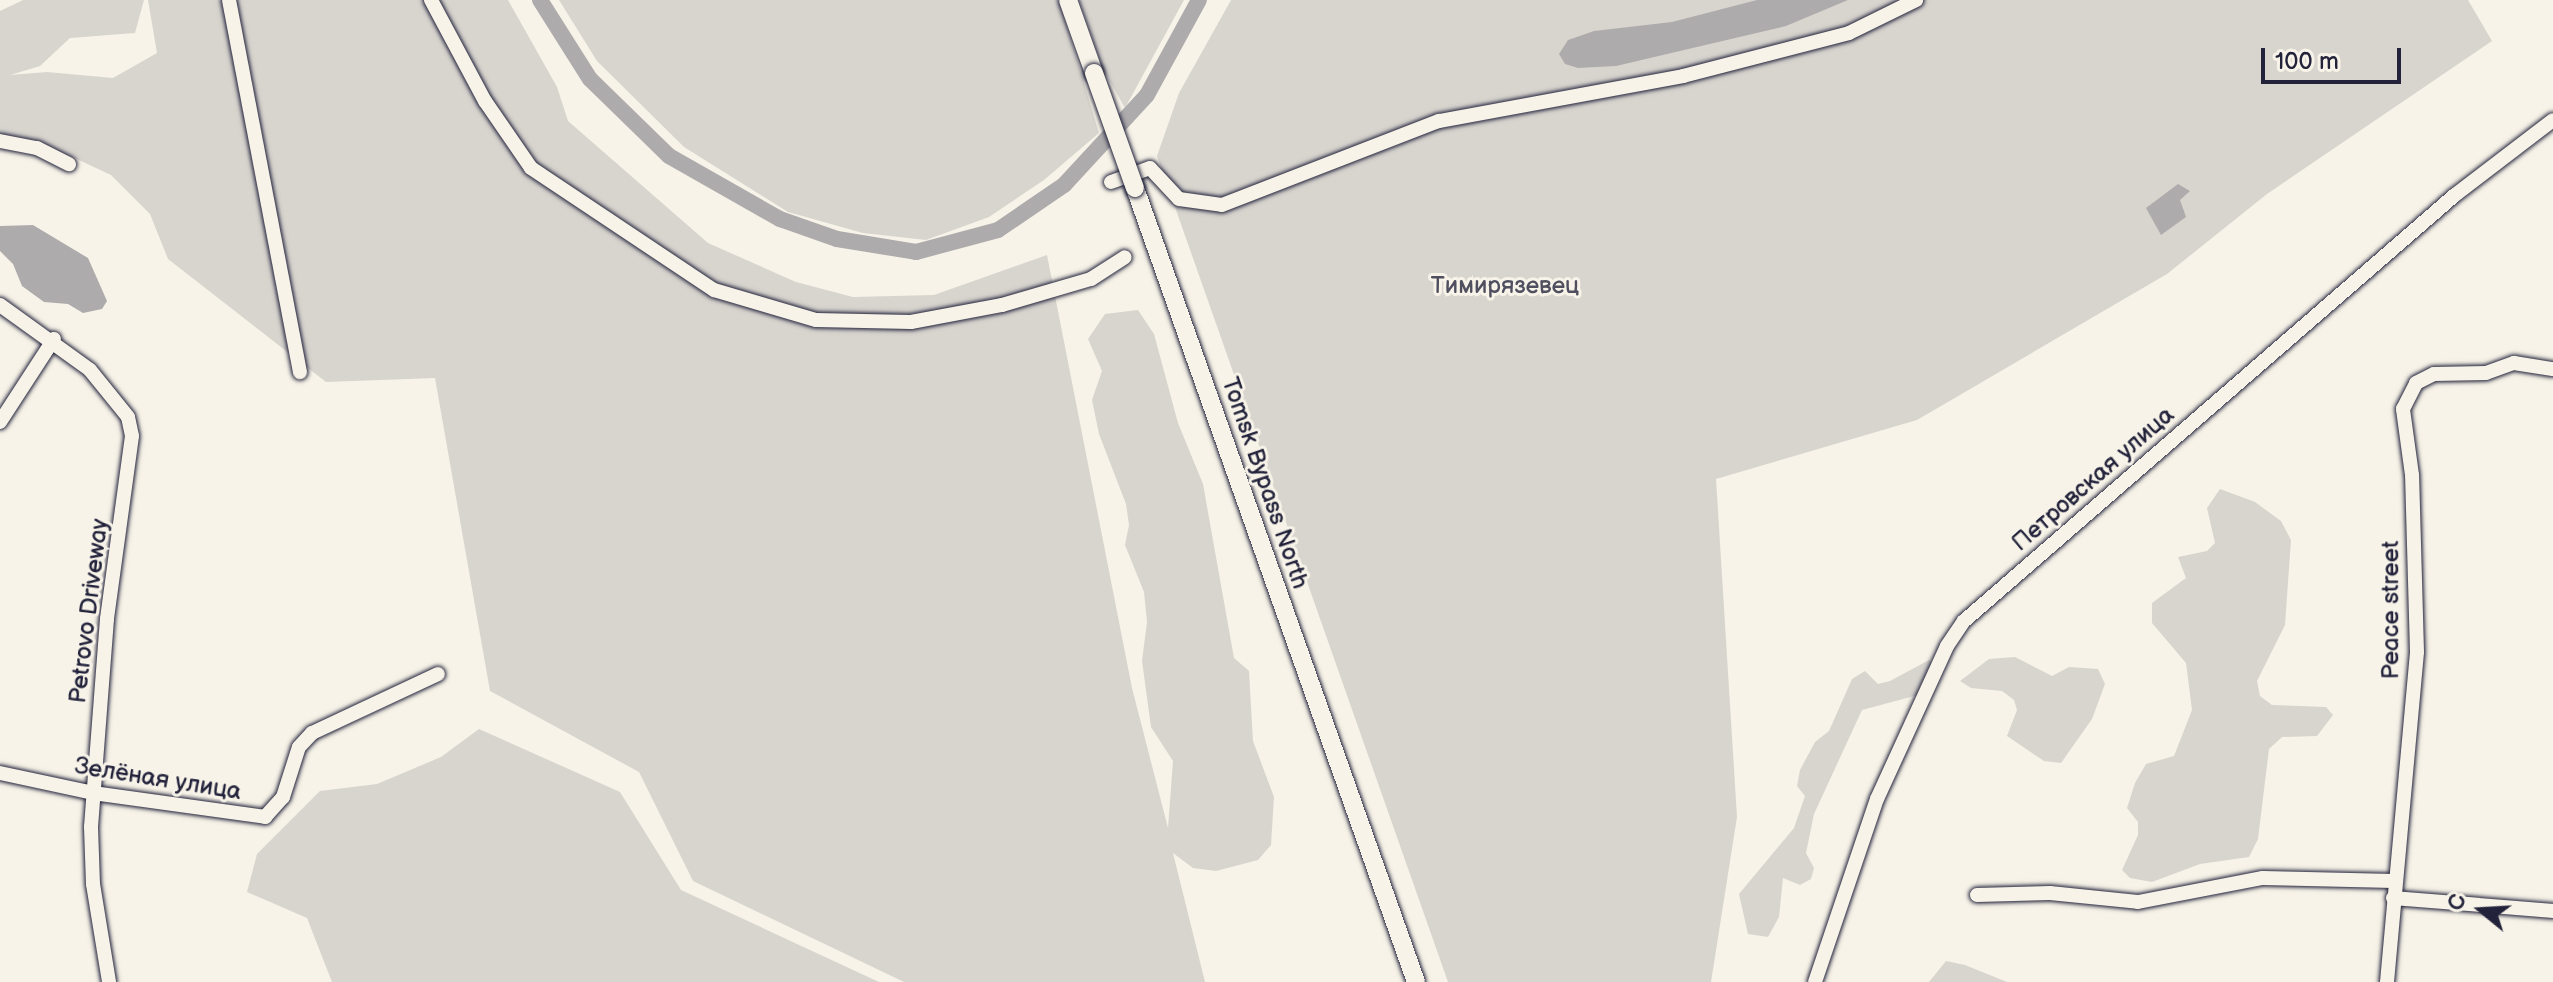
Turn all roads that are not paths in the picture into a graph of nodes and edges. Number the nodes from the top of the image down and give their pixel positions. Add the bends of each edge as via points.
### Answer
1 (229, 0) edge
2 (431, 0) edge
3 (1068, 0) edge
4 (1916, 0) edge
5 (2551, 125) edge
6 (0, 141) edge
7 (69, 164) dead end
8 (1111, 182) dead end
9 (1125, 257) dead end
10 (0, 305) edge
11 (54, 339) junction
12 (2553, 369) edge
13 (300, 372) dead end
14 (0, 422) edge
15 (438, 674) dead end
16 (0, 773) edge
17 (93, 793) junction
18 (2394, 881) junction
19 (1977, 895) dead end
20 (2393, 898) junction
21 (2553, 911) edge
22 (109, 982) edge
23 (1416, 982) edge
24 (1815, 982) edge
25 (2387, 982) edge

1 - 13 street
2 - 9 street via 485,101 531,168 714,290 816,320 911,322 1002,305 1091,279
3 - 23 main road, Tomsk Bypass North, bridge
4 - 8 street via 1849,33 1728,65 1439,121 1222,205 1179,199 1150,168
5 - 24 street, Петровская улица via 2419,225 1964,621 1947,646 1877,799
6 - 7 street via 37,148
10 - 11 street, Petrovo Driveway
11 - 14 street
11 - 17 street, Petrovo Driveway via 115,398 132,436 107,619
12 - 18 street, Peace street via 2514,363 2486,373 2434,374 2416,383 2403,409 2412,475 2417,652
15 - 17 street, Зелёная улица via 312,733 299,747 283,797 265,817
16 - 17 street, Зелёная улица
17 - 22 street, Petrovo Driveway via 93,884
18 - 19 street via 2263,878 2138,902 2050,893
18 - 20 street, Peace street
20 - 21 street
20 - 25 street, Peace street

